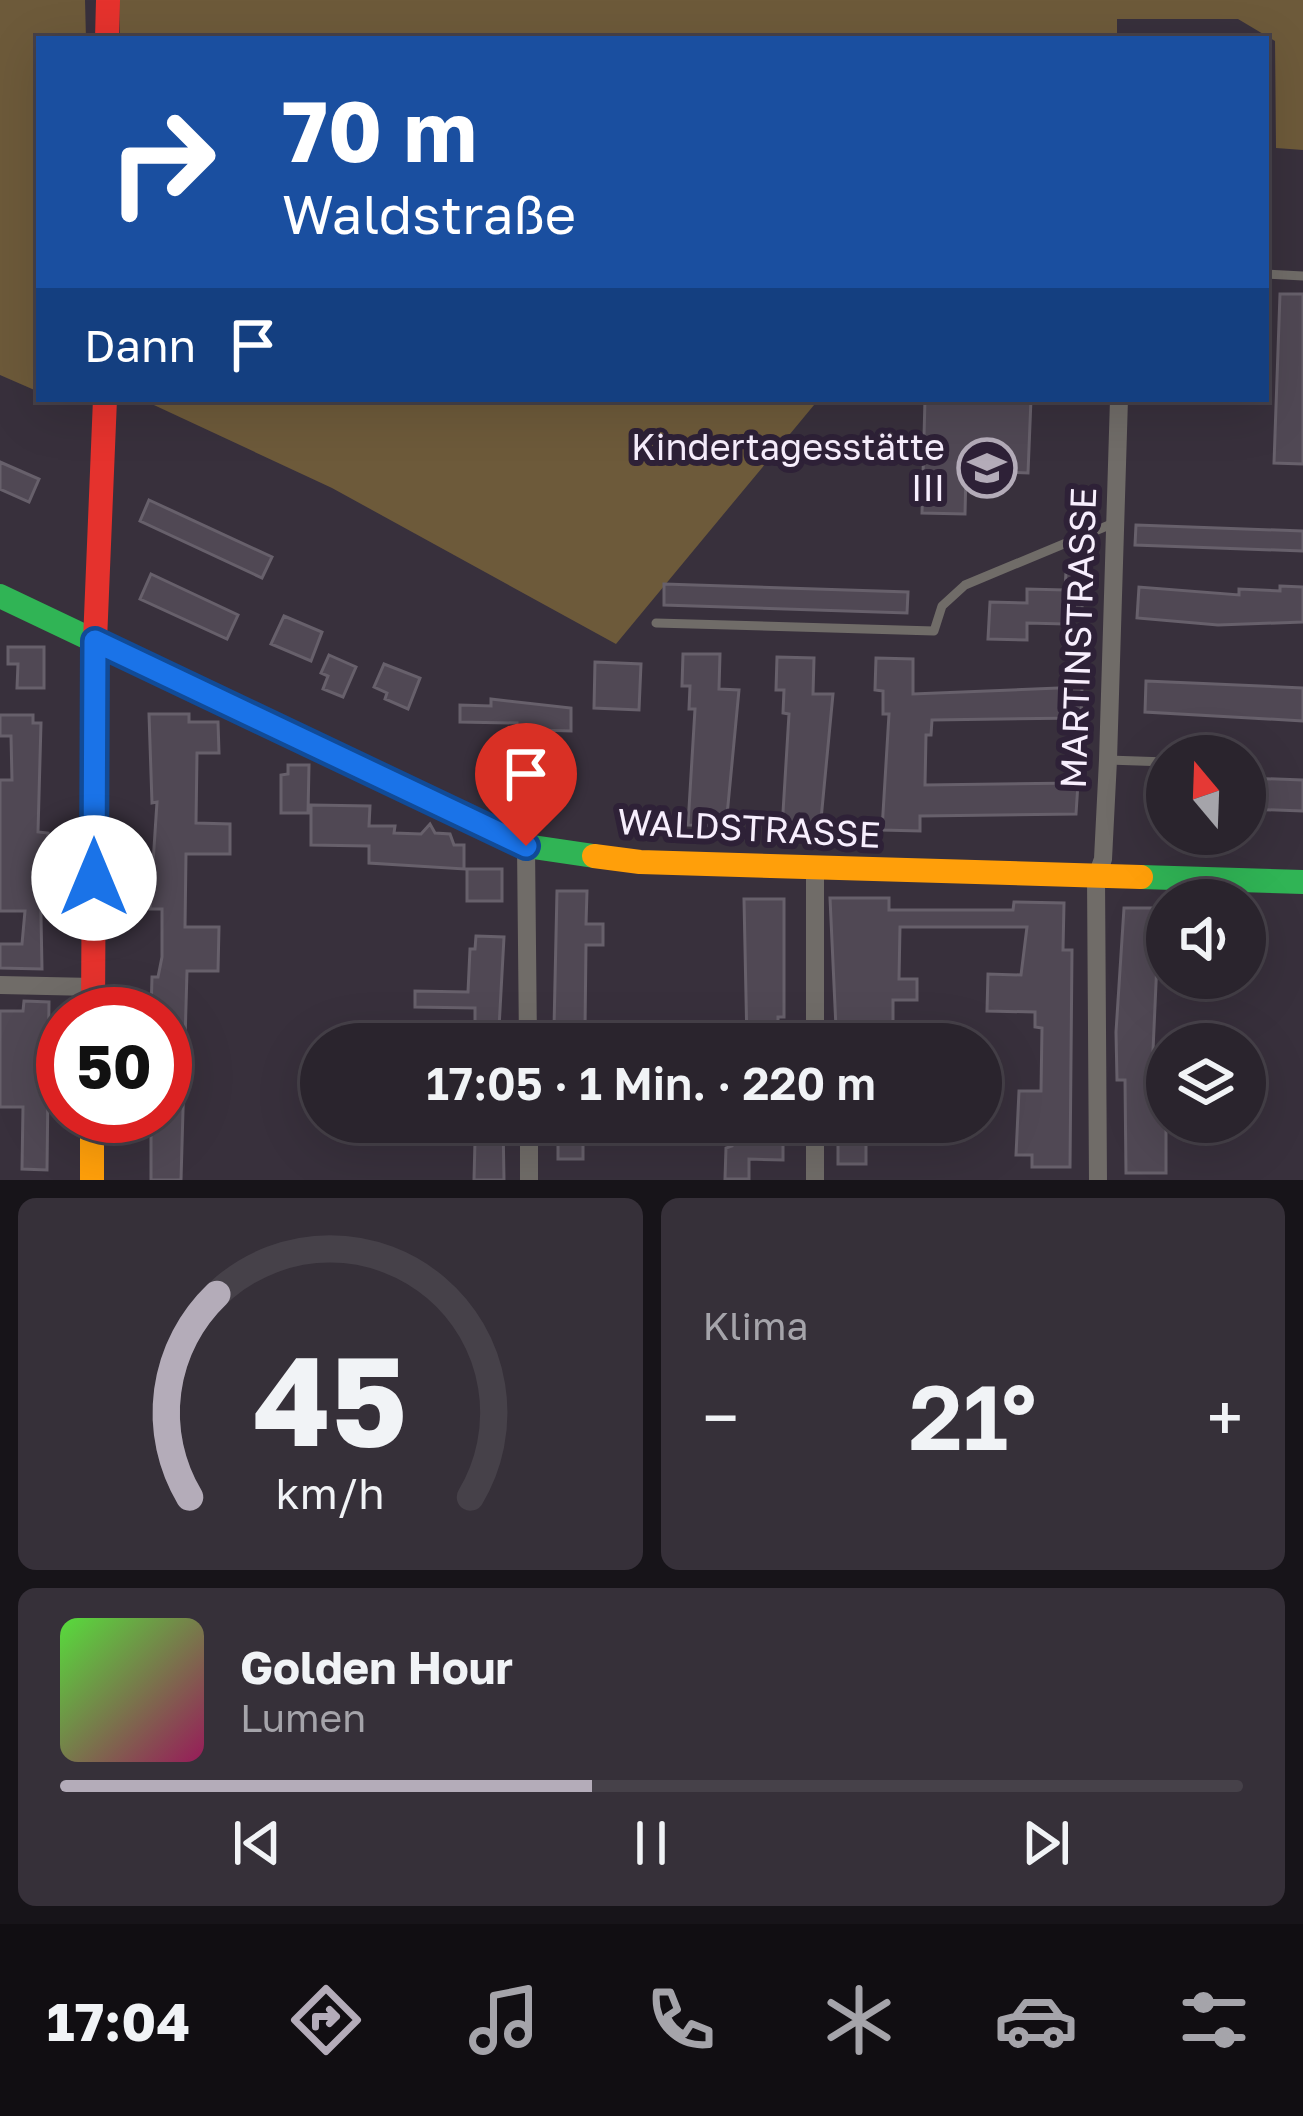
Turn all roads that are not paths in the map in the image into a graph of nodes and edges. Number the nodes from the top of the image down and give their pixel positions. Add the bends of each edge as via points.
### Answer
1 (108, 0) edge
2 (107, 36) edge
3 (1269, 274) edge
4 (1303, 276) edge
5 (105, 402) edge
6 (1119, 402) edge
7 (1114, 523) junction
8 (0, 596) edge
9 (656, 623) dead end
10 (95, 641) junction
11 (1108, 760) junction
12 (1146, 761) edge
13 (526, 846) junction
14 (815, 867) junction
15 (1096, 878) junction
16 (1303, 881) edge
17 (0, 985) edge
18 (94, 987) joint
19 (528, 1023) edge
20 (815, 1023) edge
21 (92, 1143) edge
22 (529, 1143) edge
23 (815, 1143) edge
24 (92, 1180) edge
25 (529, 1180) edge
26 (815, 1180) edge
27 (1098, 1180) edge

1 - 2 street
3 - 4 lane
5 - 10 street
6 - 7 street, MARTINSTRASSE
7 - 9 lane via 964,585 942,606 934,631
7 - 11 street, MARTINSTRASSE
8 - 10 street, WALDSTRASSE
10 - 13 street, WALDSTRASSE
10 - 18 street
11 - 12 lane
11 - 15 street, MARTINSTRASSE
13 - 14 street, WALDSTRASSE via 640,862
13 - 19 street
14 - 15 street, WALDSTRASSE
14 - 20 street
15 - 16 street, WALDSTRASSE
15 - 27 street, MARTINSTRASSE
17 - 18 street
21 - 24 street
22 - 25 street
23 - 26 street

